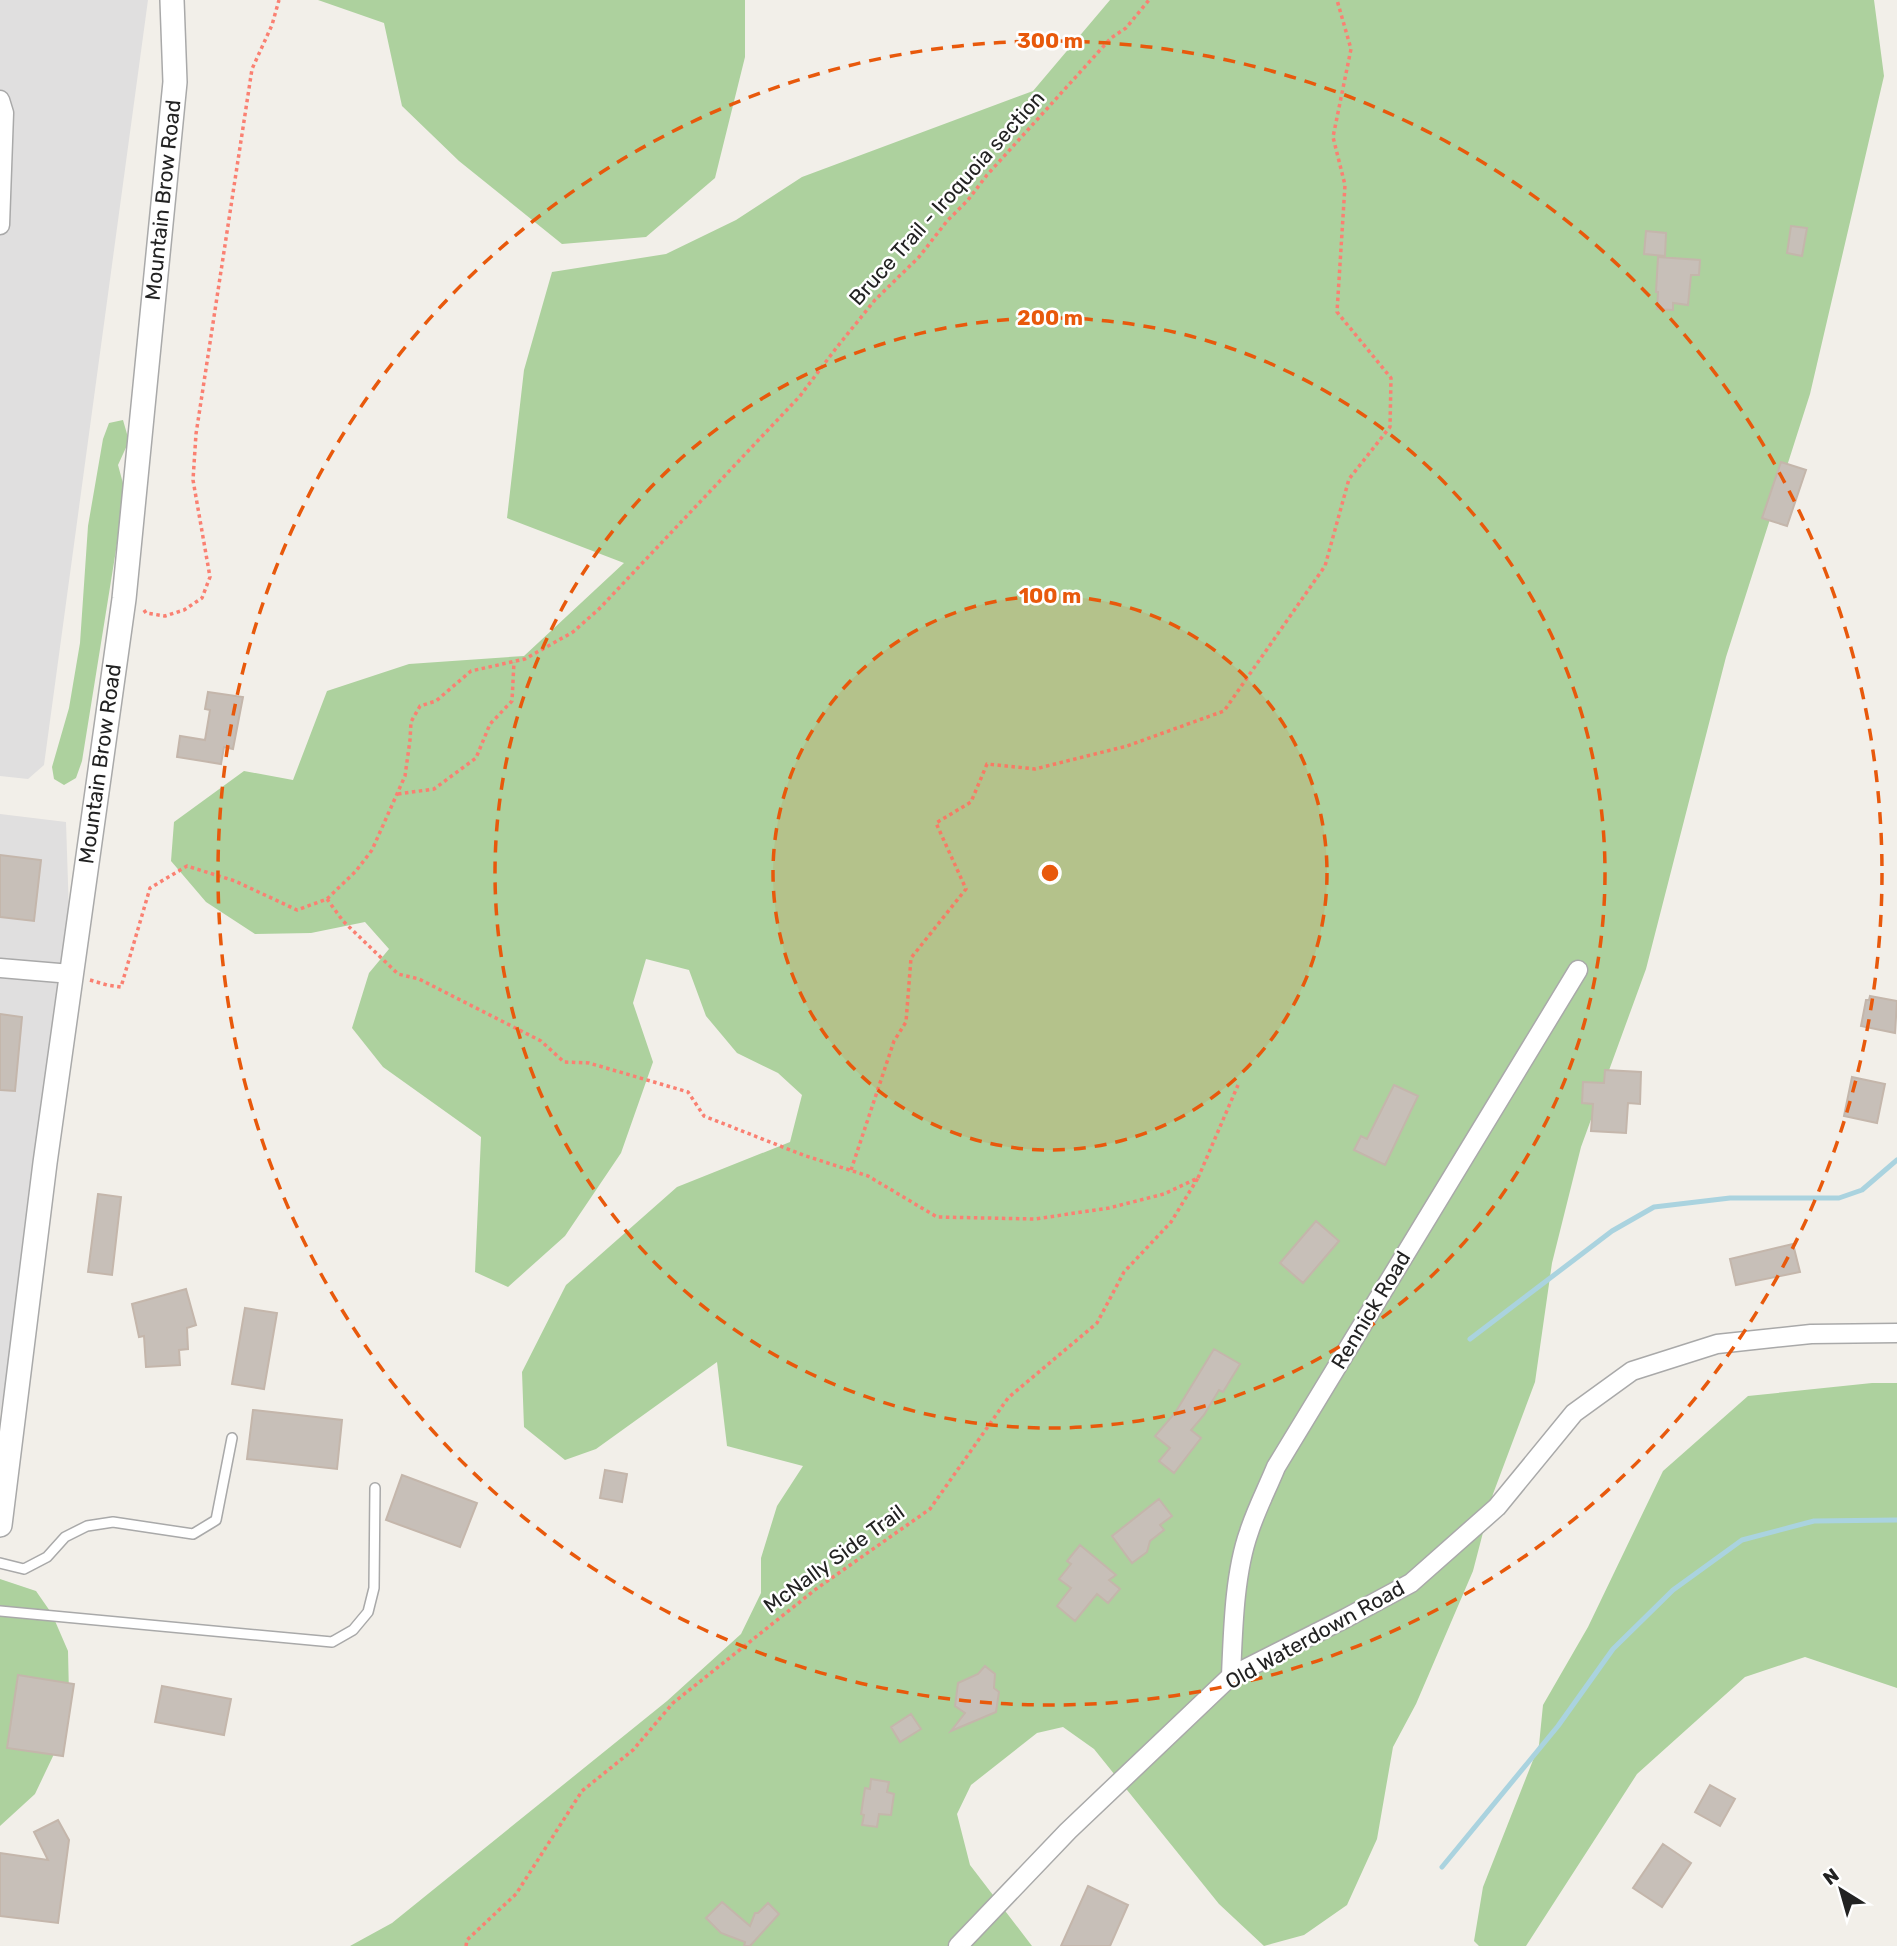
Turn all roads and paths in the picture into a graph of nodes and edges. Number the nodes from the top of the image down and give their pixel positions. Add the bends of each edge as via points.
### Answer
1 (172, 0) edge
2 (279, 0) edge
3 (1149, 0) edge
4 (1337, 0) edge
5 (0, 100) edge
6 (1, 217) edge
7 (124, 599) junction
8 (514, 662) junction
9 (397, 794) junction
10 (327, 899) junction
11 (0, 968) edge
12 (1578, 970) dead end
13 (71, 974) junction
14 (107, 985) dead end
15 (1238, 1085) dead end
16 (850, 1170) junction
17 (1198, 1178) junction
18 (1897, 1333) edge
19 (232, 1438) dead end
20 (375, 1488) dead end
21 (0, 1525) edge
22 (0, 1563) edge
23 (0, 1611) edge
24 (1231, 1676) junction
25 (466, 1946) edge
26 (958, 1946) edge

1 - 7 street, Mountain Brow Road via 175,82
2 - 7 path via 253,69 196,434 193,480 210,578 202,598 164,616 146,613
3 - 8 path, Bruce Trail - Iroquoia section via 875,300 800,396 599,609 573,632
4 - 16 path via 1352,49 1333,137 1345,185 1337,312 1391,378 1390,427 1349,479 1325,566 1224,711 1127,746 1035,769 987,764 971,802 936,823 966,889 911,957 906,1022 894,1041
5 - 6 street via 4,113
7 - 13 street, Mountain Brow Road
8 - 9 path via 512,701 490,724 476,758 434,789
8 - 9 path via 471,671 436,701 420,706 411,722 405,776
9 - 10 path via 372,850
10 - 14 path via 297,909 235,881 187,866 150,888 121,987
10 - 16 path via 343,921 398,974 419,979 541,1041 564,1062 589,1063 688,1092 704,1116
11 - 13 street
12 - 24 street, Rennick Road via 1276,1467 1248,1533 1239,1579
13 - 21 street, Mountain Brow Road
15 - 17 path, McNally Side Trail
16 - 17 path via 937,1217 1035,1219 1110,1208 1164,1194
17 - 25 path, McNally Side Trail via 1171,1222 1124,1272 1097,1323 1008,1398 930,1509 816,1588 673,1703 633,1750 582,1791 516,1894
18 - 24 street, Old Waterdown Road via 1811,1334 1717,1344 1632,1371 1574,1413 1497,1507 1411,1583
19 - 22 lane via 216,1520 193,1534 113,1522 65,1536 47,1557 24,1569
20 - 23 lane via 374,1588 368,1612 352,1630 332,1642
24 - 26 street, Old Waterdown Road via 1068,1831

